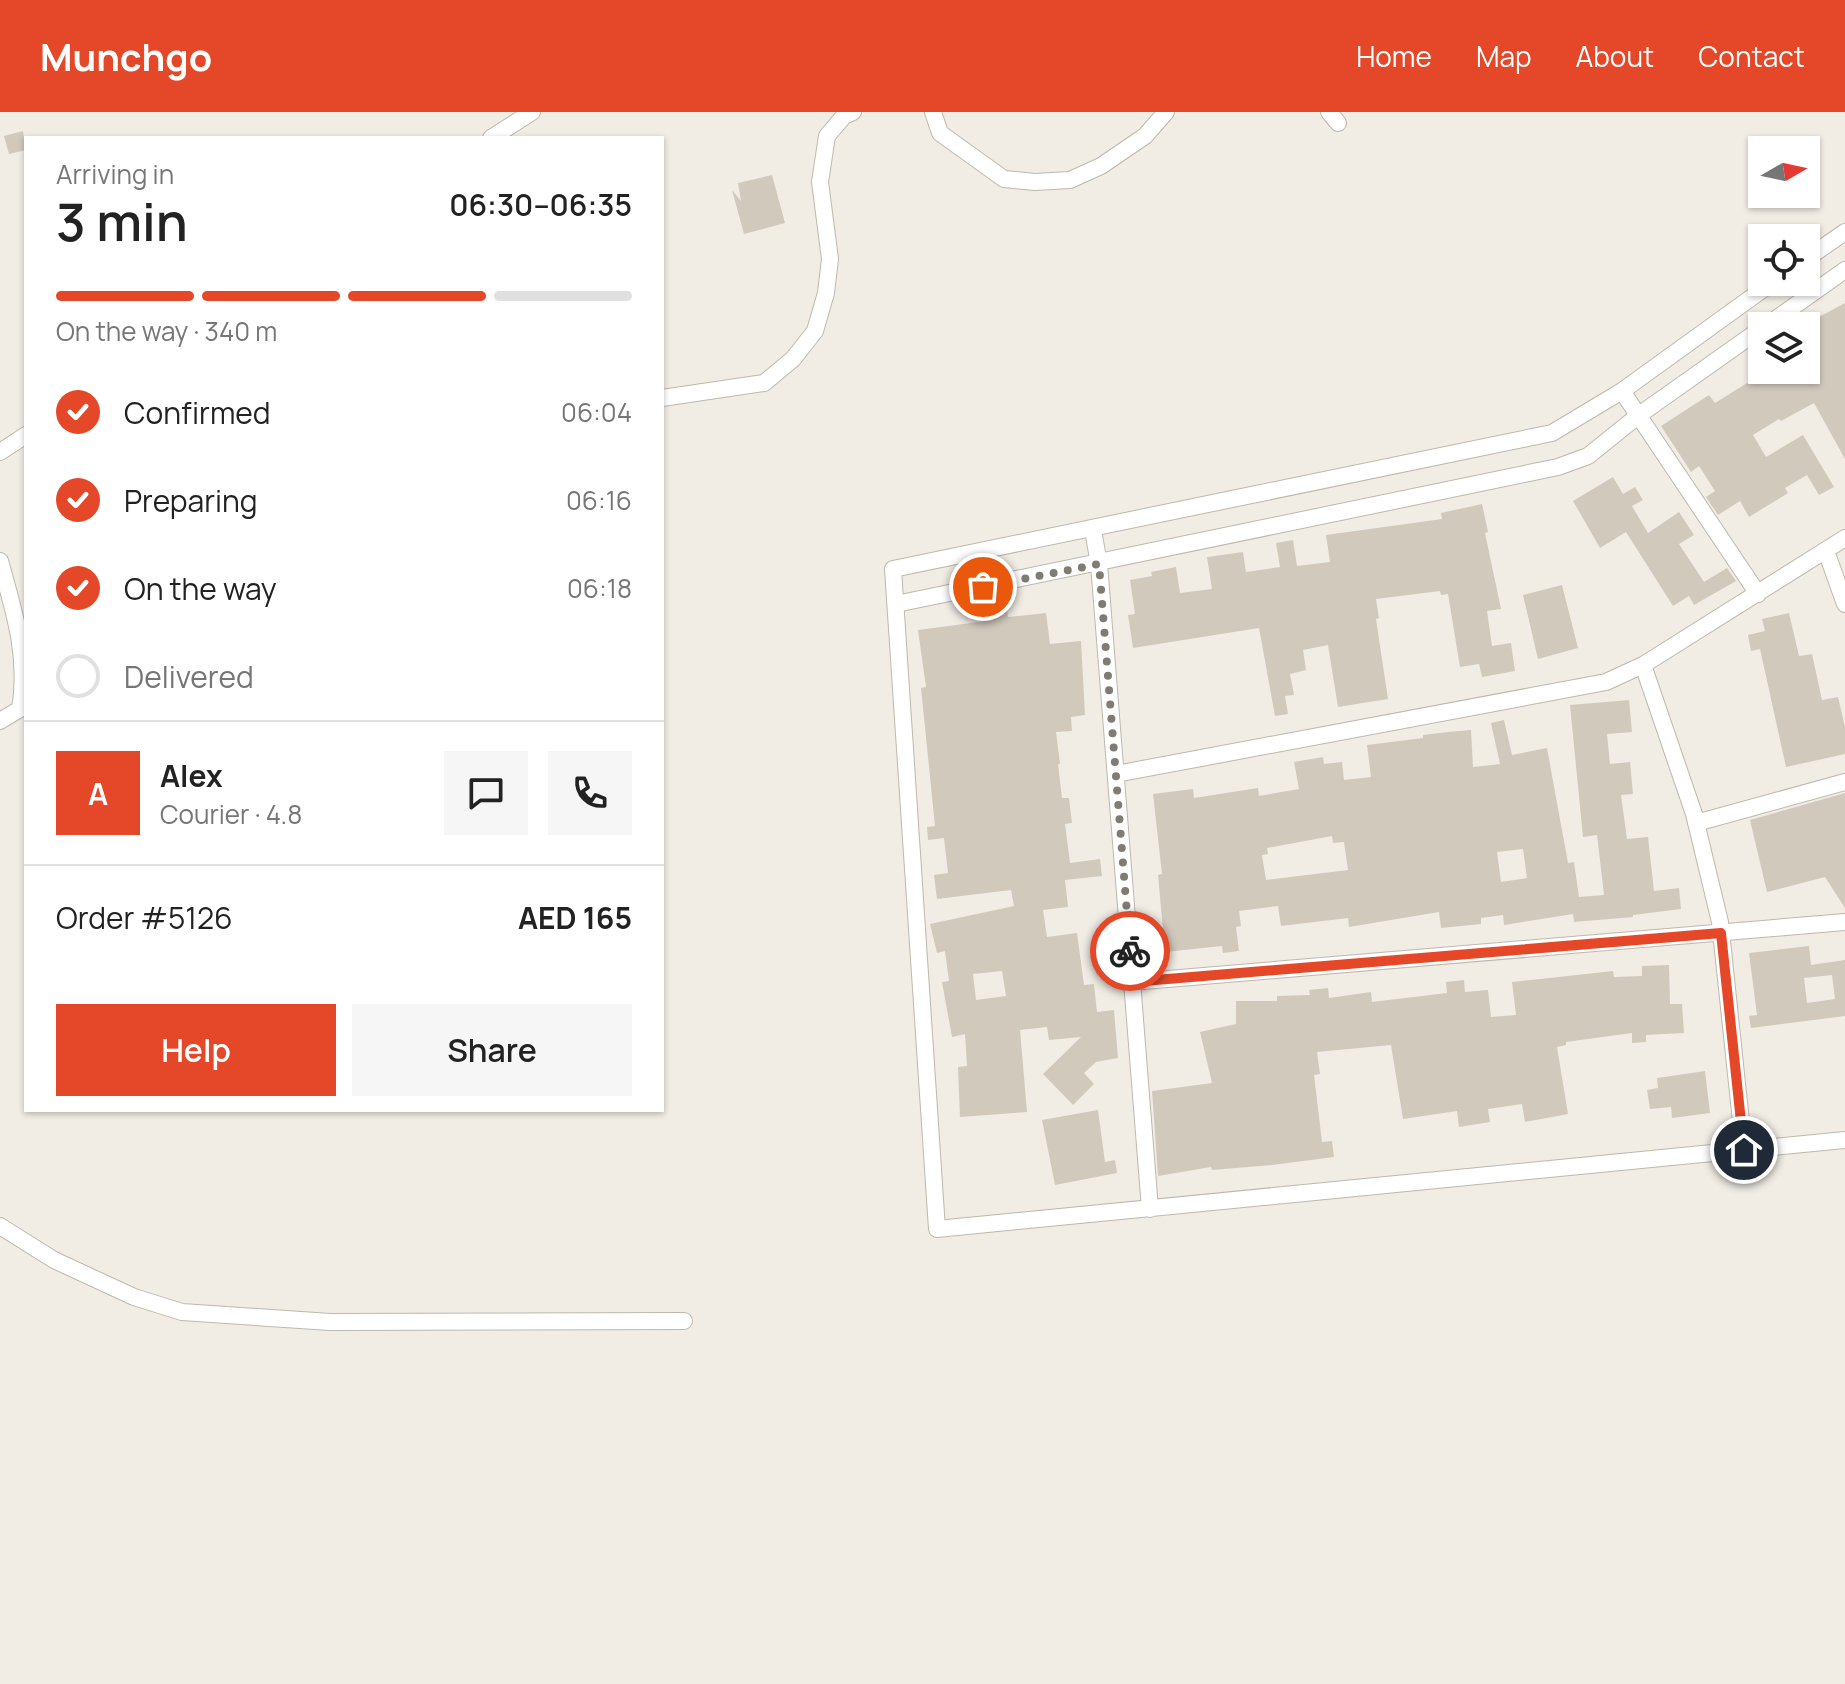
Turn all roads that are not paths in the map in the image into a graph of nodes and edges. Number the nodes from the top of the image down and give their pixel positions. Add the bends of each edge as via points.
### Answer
1 (532, 112) edge
2 (853, 112) edge
3 (933, 112) edge
4 (1166, 112) edge
5 (494, 136) edge
6 (1845, 232) edge
7 (1820, 249) edge
8 (1845, 270) edge
9 (1754, 296) edge
10 (1785, 312) edge
11 (1748, 338) edge
12 (1622, 391) junction
13 (664, 398) edge
14 (1639, 415) junction
15 (24, 436) edge
16 (0, 452) edge
17 (1093, 530) junction
18 (1845, 538) edge
19 (1826, 551) junction
20 (0, 561) edge
21 (1099, 564) junction
22 (1758, 594) junction
23 (896, 604) junction
24 (1845, 604) edge
25 (1643, 665) junction
26 (24, 668) edge
27 (24, 687) edge
28 (0, 721) edge
29 (1116, 774) junction
30 (1845, 782) edge
31 (1696, 823) junction
32 (1845, 922) edge
33 (1721, 933) junction
34 (1132, 982) junction
35 (1845, 1140) edge
36 (1744, 1150) junction
37 (1150, 1209) junction
38 (0, 1226) edge
39 (684, 1321) dead end

1 - 5 street
2 - 13 street via 827,136 820,182 830,259 815,331 764,383
3 - 4 street via 940,133 1004,179 1035,182 1070,180 1101,166 1145,136
6 - 7 street
8 - 10 street
9 - 12 street
11 - 14 street
12 - 14 street
12 - 17 street via 1552,433
14 - 21 street via 1588,456 1558,467
14 - 22 street
15 - 16 street
17 - 21 street
17 - 23 street via 893,569
18 - 19 street
19 - 22 street
19 - 24 street
20 - 26 street via 22,639
21 - 23 street
21 - 29 street
22 - 25 street
23 - 37 street via 937,1229
25 - 29 street via 1606,682
25 - 31 street
27 - 28 street via 20,709
29 - 34 street
30 - 31 street
31 - 33 street
32 - 33 street
33 - 34 street
33 - 36 street
34 - 37 street
35 - 36 street
36 - 37 street
38 - 39 street via 54,1260 134,1297 182,1312 330,1322

